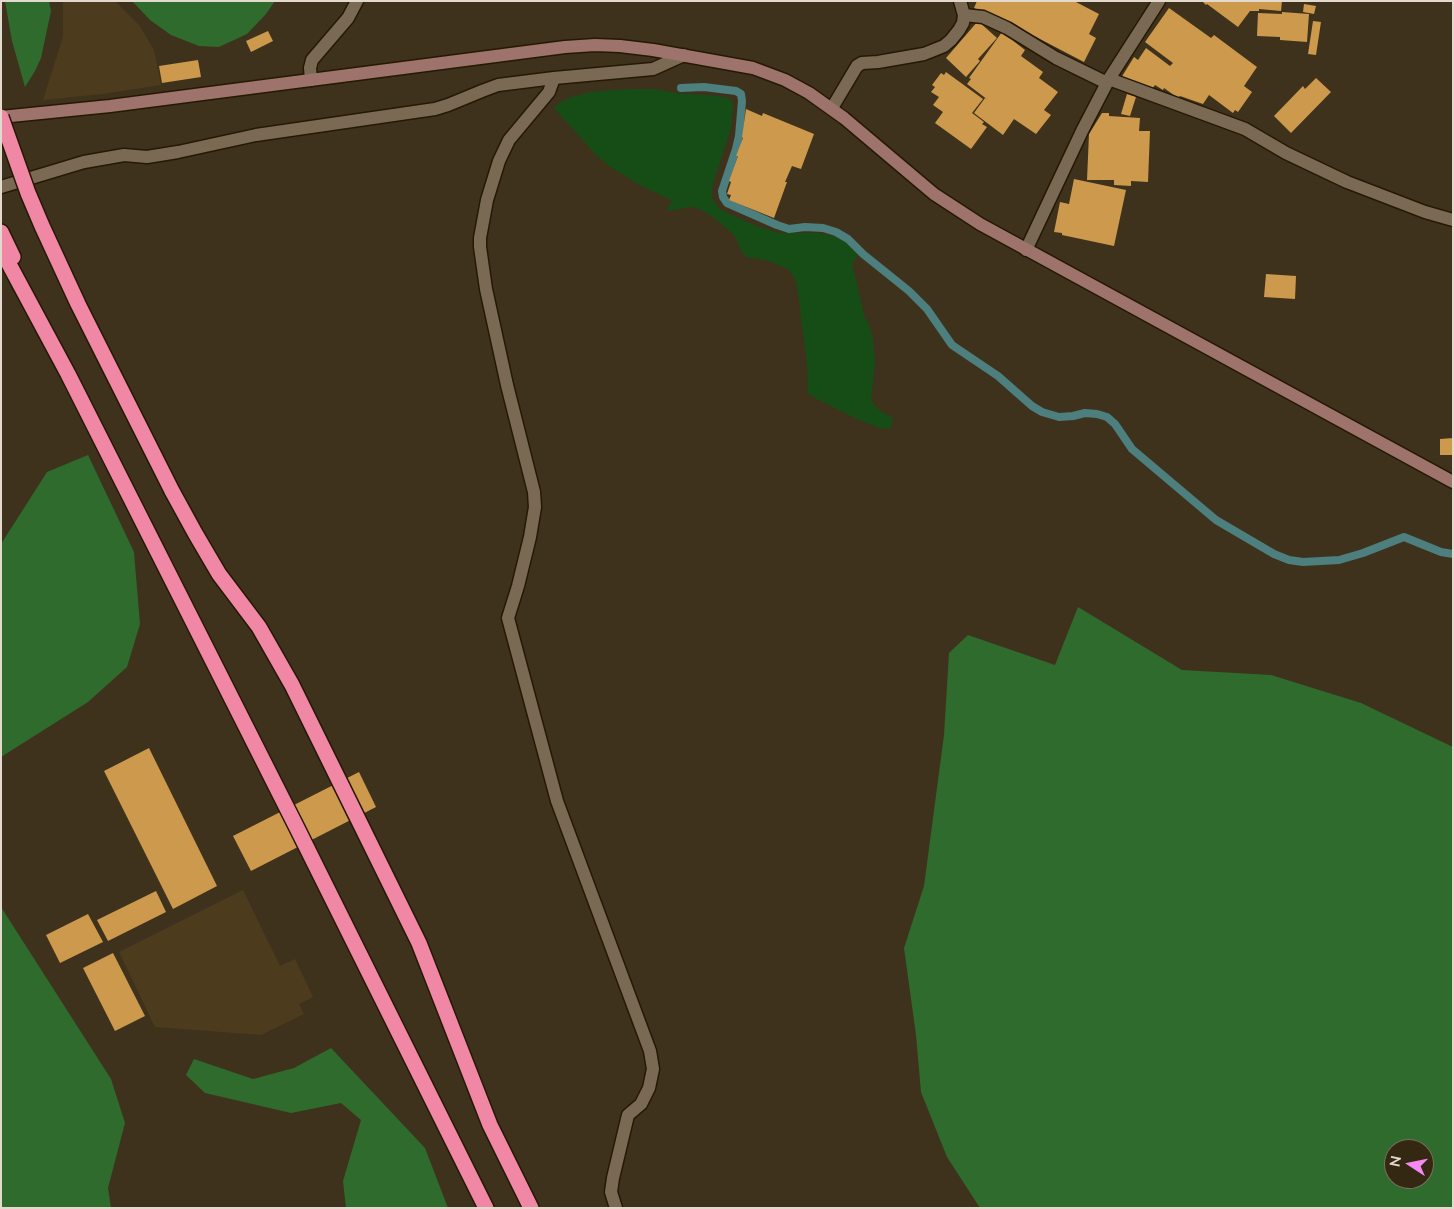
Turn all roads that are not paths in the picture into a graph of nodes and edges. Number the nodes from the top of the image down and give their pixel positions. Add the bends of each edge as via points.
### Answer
1 (357, 1) edge
2 (960, 1) edge
3 (1158, 1) edge
4 (964, 15) junction
5 (684, 55) junction
6 (554, 78) junction
7 (311, 80) junction
8 (1108, 81) junction
9 (832, 108) junction
10 (1, 117) edge
11 (1, 187) edge
12 (1453, 220) edge
13 (1, 232) edge
14 (1, 249) edge
15 (1026, 250) junction
16 (68, 374) junction
17 (1453, 482) edge
18 (486, 1208) edge
19 (531, 1208) edge
20 (616, 1208) edge

1 - 7 street via 348,18 312,60
2 - 4 street
3 - 8 street
4 - 8 street via 983,17 1056,58
4 - 9 street via 963,23 951,40 936,49 857,66
5 - 6 street via 653,69
5 - 7 street via 620,46 565,47
5 - 9 street via 769,74
6 - 11 street via 498,86 435,109 256,134 178,152 84,162
6 - 20 street via 549,92 509,140 499,162 487,200 480,247 486,289 534,492 530,537 508,618 557,802 650,1051 653,1069 641,1104 628,1115 611,1192
7 - 10 street
8 - 12 street via 1245,129 1347,182
8 - 15 street
9 - 15 street via 934,194
10 - 19 highway, bridge via 28,193 53,250 172,491 219,574 271,645 419,943 490,1124
13 - 16 highway
14 - 16 highway
15 - 17 street
16 - 18 highway

